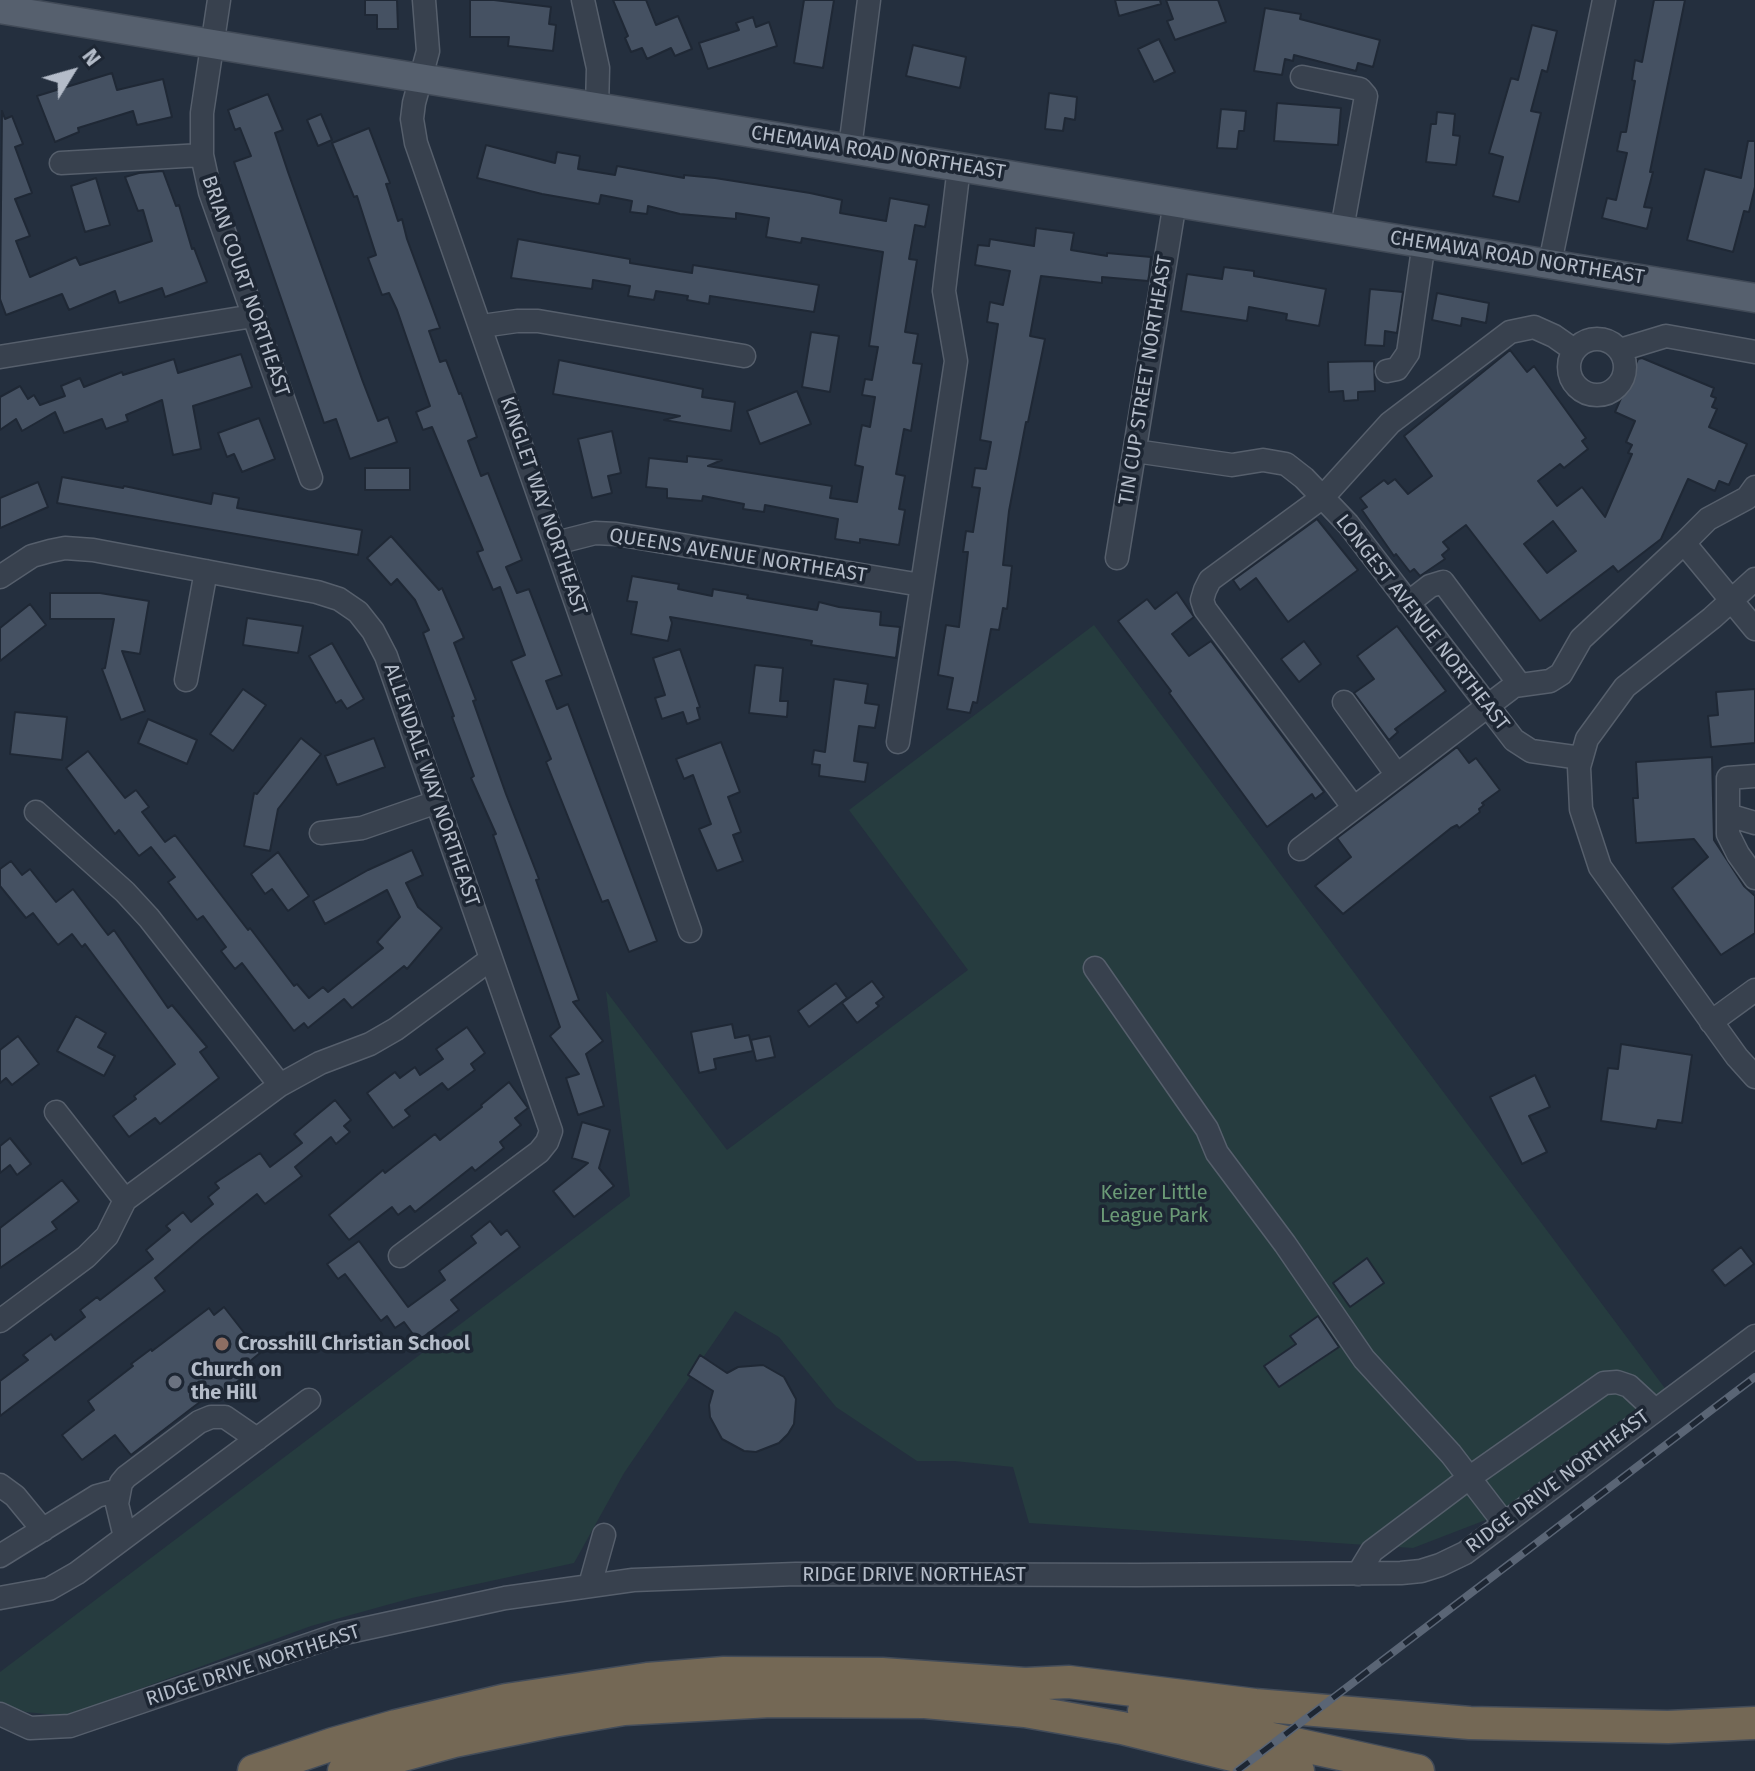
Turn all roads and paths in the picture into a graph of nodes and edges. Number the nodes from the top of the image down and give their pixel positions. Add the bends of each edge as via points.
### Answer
1 (219, 0) edge
2 (424, 0) edge
3 (583, 0) edge
4 (869, 0) edge
5 (1604, 0) edge
6 (0, 9) edge
7 (212, 43) junction
8 (1302, 77) dead end
9 (420, 78) junction
10 (597, 108) junction
11 (850, 148) junction
12 (202, 155) junction
13 (61, 163) dead end
14 (959, 167) junction
15 (1175, 202) junction
16 (1342, 229) junction
17 (1424, 242) junction
18 (1550, 263) junction
19 (1755, 298) edge
20 (253, 316) junction
21 (482, 326) junction
22 (1574, 350) junction
23 (1620, 350) junction
24 (1755, 352) edge
25 (744, 356) dead end
26 (0, 357) edge
27 (1387, 371) dead end
28 (1135, 451) junction
29 (311, 478) dead end
30 (1755, 487) edge
31 (1323, 497) junction
32 (556, 543) junction
33 (1684, 543) junction
34 (1117, 558) dead end
35 (206, 571) junction
36 (0, 577) edge
37 (1755, 579) edge
38 (921, 585) junction
39 (1730, 602) junction
40 (1408, 603) junction
41 (1755, 629) edge
42 (186, 680) dead end
43 (1520, 685) junction
44 (1344, 702) dead end
45 (1486, 707) junction
46 (898, 742) dead end
47 (1581, 758) junction
48 (1397, 775) junction
49 (1755, 776) edge
50 (437, 802) junction
51 (1354, 808) junction
52 (36, 812) dead end
53 (1728, 815) junction
54 (1755, 823) edge
55 (321, 833) dead end
56 (1300, 849) dead end
57 (1755, 878) edge
58 (690, 931) dead end
59 (491, 959) junction
60 (1095, 968) dead end
61 (1755, 990) edge
62 (1711, 1022) junction
63 (1755, 1077) edge
64 (280, 1085) junction
65 (56, 1112) dead end
66 (125, 1200) junction
67 (400, 1256) dead end
68 (0, 1321) edge
69 (1755, 1336) edge
70 (309, 1400) dead end
71 (1655, 1410) junction
72 (257, 1439) junction
73 (1469, 1478) junction
74 (0, 1485) edge
75 (119, 1490) junction
76 (1504, 1523) junction
77 (43, 1530) junction
78 (604, 1535) dead end
79 (125, 1537) junction
80 (0, 1556) edge
81 (1358, 1574) junction
82 (590, 1585) junction
83 (0, 1598) edge
84 (1025, 1684) junction
85 (9, 1719) edge
86 (1755, 1723) edge
87 (254, 1771) edge
88 (344, 1771) edge
89 (1298, 1771) edge
90 (1418, 1771) edge

1 - 7 street
2 - 9 street, KINGLET WAY NORTHEAST via 428,51
3 - 10 street via 598,68
4 - 11 street
5 - 18 street
6 - 7 main road, CHEMAWA ROAD NORTHEAST
7 - 9 main road, CHEMAWA ROAD NORTHEAST
7 - 12 street, BRIAN COURT NORTHEAST
8 - 16 street via 1360,89 1366,96
9 - 10 main road, CHEMAWA ROAD NORTHEAST
9 - 21 street, KINGLET WAY NORTHEAST via 412,119 416,143
10 - 11 main road, CHEMAWA ROAD NORTHEAST
11 - 14 main road, CHEMAWA ROAD NORTHEAST
12 - 13 street
12 - 20 street, BRIAN COURT NORTHEAST
14 - 15 main road, CHEMAWA ROAD NORTHEAST
14 - 38 street via 944,291 956,361
15 - 16 main road, CHEMAWA ROAD NORTHEAST
15 - 28 street, TIN CUP STREET NORTHEAST
16 - 17 main road, CHEMAWA ROAD NORTHEAST
17 - 18 main road, CHEMAWA ROAD NORTHEAST
17 - 27 street via 1408,353 1404,363
18 - 19 main road, CHEMAWA ROAD NORTHEAST
20 - 26 street
20 - 29 street, BRIAN COURT NORTHEAST
21 - 25 street via 538,321
21 - 32 street, KINGLET WAY NORTHEAST
22 - 23 street via 1597,338
22 - 23 street via 1571,378 1593,395 1619,385 1625,367
22 - 31 street via 1534,327 1510,332 1390,423
23 - 24 street via 1666,336
28 - 31 street, LONGEST AVENUE NORTHEAST via 1232,465 1274,460 1286,464
28 - 34 street, TIN CUP STREET NORTHEAST
30 - 33 street
31 - 40 street, LONGEST AVENUE NORTHEAST
31 - 51 street via 1210,580 1202,600
32 - 38 street, QUEENS AVENUE NORTHEAST via 595,533 616,534
32 - 58 street, KINGLET WAY NORTHEAST
33 - 39 street
33 - 43 street via 1581,639 1561,674
35 - 36 street, ALLENDALE WAY NORTHEAST via 65,548 32,556
35 - 42 street
35 - 50 street, ALLENDALE WAY NORTHEAST via 317,592 358,612 386,656
37 - 39 street
38 - 46 street
39 - 41 street
39 - 47 street via 1625,687 1587,739
40 - 43 street via 1443,582
40 - 45 street, LONGEST AVENUE NORTHEAST
43 - 45 street
44 - 48 street
45 - 47 street, LONGEST AVENUE NORTHEAST via 1514,740 1531,751
45 - 48 street
47 - 62 street via 1581,809 1600,867
48 - 51 street
49 - 53 street via 1728,778
50 - 55 street via 362,828
50 - 59 street, ALLENDALE WAY NORTHEAST
51 - 56 street
52 - 64 street via 149,918
53 - 54 street
53 - 57 street via 1728,834
59 - 64 street via 396,1029
59 - 67 street, ALLENDALE WAY NORTHEAST via 551,1131 539,1152
60 - 73 street via 1207,1129 1217,1153 1364,1359
61 - 62 street
62 - 63 street
64 - 66 street
65 - 66 street
66 - 68 street via 107,1236 86,1257
69 - 71 street, RIDGE DRIVE NORTHEAST
70 - 72 street
71 - 73 street via 1629,1386 1604,1383
71 - 76 street, RIDGE DRIVE NORTHEAST
72 - 75 street via 225,1417 211,1417 126,1477
72 - 79 street
73 - 76 street
73 - 81 street via 1372,1551
74 - 77 street
75 - 77 street via 97,1496
75 - 79 street
76 - 81 street, RIDGE DRIVE NORTHEAST via 1440,1565
77 - 80 street
78 - 82 street
79 - 83 street via 49,1589
81 - 82 street, RIDGE DRIVE NORTHEAST via 796,1574
82 - 85 street, RIDGE DRIVE NORTHEAST via 340,1634 83,1723 42,1729
84 - 86 highway via 1069,1682 1470,1723
84 - 87 highway via 828,1672 647,1679 449,1712
84 - 90 highway
88 - 89 highway via 454,1741 624,1709 771,1701 925,1702 1025,1711 1122,1728

